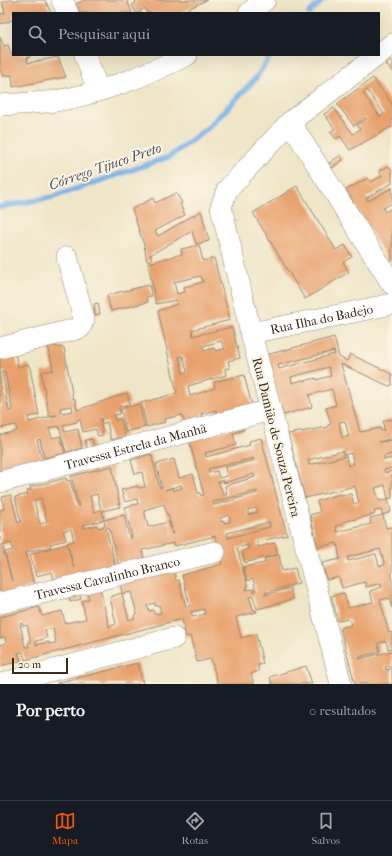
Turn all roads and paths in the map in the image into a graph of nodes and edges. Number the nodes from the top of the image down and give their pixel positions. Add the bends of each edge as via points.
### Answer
1 (62, 0) edge
2 (68, 12) edge
3 (392, 44) edge
4 (380, 53) edge
5 (85, 56) edge
6 (185, 56) edge
7 (375, 56) edge
8 (98, 90) junction
9 (0, 106) edge
10 (290, 122) junction
11 (67, 257) dead end
12 (392, 284) edge
13 (392, 304) edge
14 (251, 333) junction
15 (0, 348) edge
16 (270, 410) junction
17 (0, 482) edge
18 (215, 552) dead end
19 (0, 602) edge
20 (174, 638) dead end
21 (1, 684) edge
22 (341, 684) edge

1 - 2 street
3 - 4 street
5 - 8 street
6 - 8 street via 159,69
7 - 10 street
8 - 9 street via 56,100
10 - 12 street
10 - 14 street, Rua Damião de Souza Pereira via 227,190 221,207
11 - 15 street via 84,319 82,326
13 - 14 street, Rua Ilha do Badejo
14 - 16 street, Rua Damião de Souza Pereira
16 - 17 street, Travessa Estrela da Manhã
16 - 22 street, Rua Damião de Souza Pereira
18 - 19 street, Travessa Cavalinho Branco
20 - 21 street

